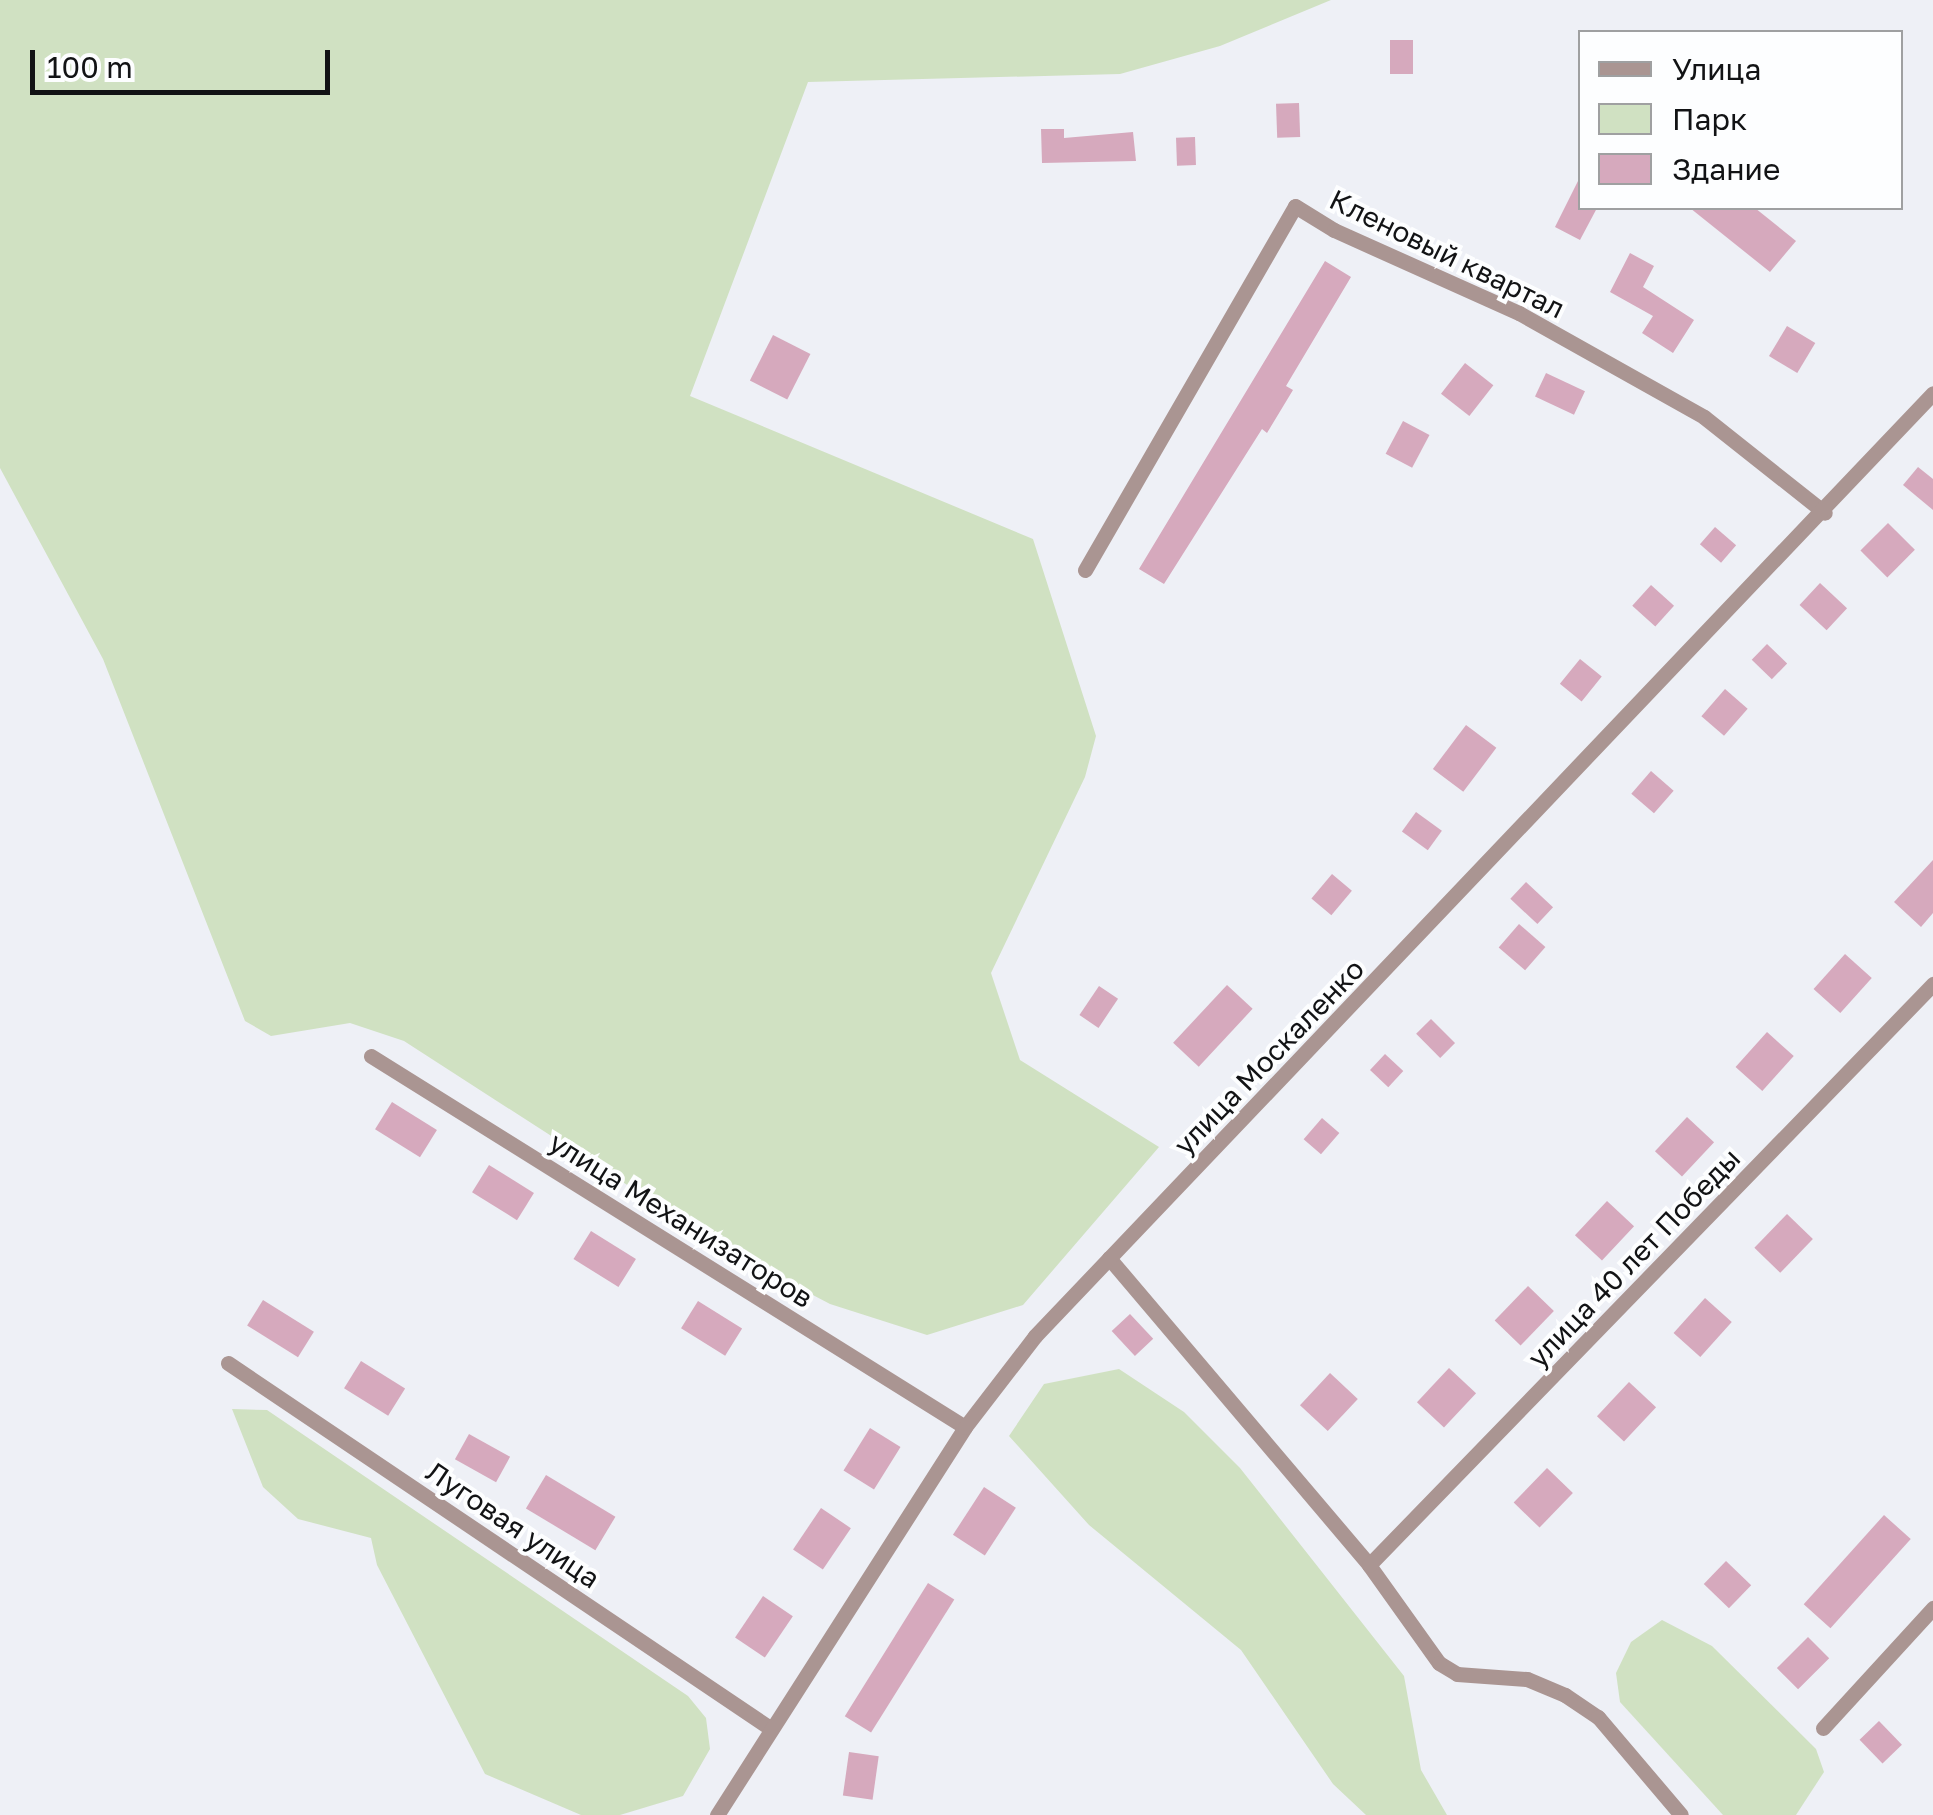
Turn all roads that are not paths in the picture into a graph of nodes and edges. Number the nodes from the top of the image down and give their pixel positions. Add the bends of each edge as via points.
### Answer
1 (1932, 397) edge
2 (1825, 513) junction
3 (1084, 570) dead end
4 (1933, 984) edge
5 (372, 1056) dead end
6 (1109, 1258) junction
7 (228, 1362) dead end
8 (965, 1427) junction
9 (1370, 1565) junction
10 (1933, 1608) edge
11 (770, 1728) junction
12 (1823, 1728) dead end
13 (717, 1815) edge
14 (1681, 1815) edge

1 - 2 street, улица Москаленко
2 - 3 street, Кленовый квартал via 1704,416 1519,314 1334,230 1296,206
2 - 6 street, улица Москаленко
4 - 9 street, улица 40 лет Победы
5 - 8 street, улица Механизаторов
6 - 8 street, улица Москаленко via 1035,1336
6 - 9 street
7 - 11 street, Луговая улица
8 - 11 street, улица Москаленко
9 - 14 street via 1440,1664 1457,1674 1527,1679 1565,1695 1598,1717
10 - 12 street
11 - 13 street, улица Москаленко

